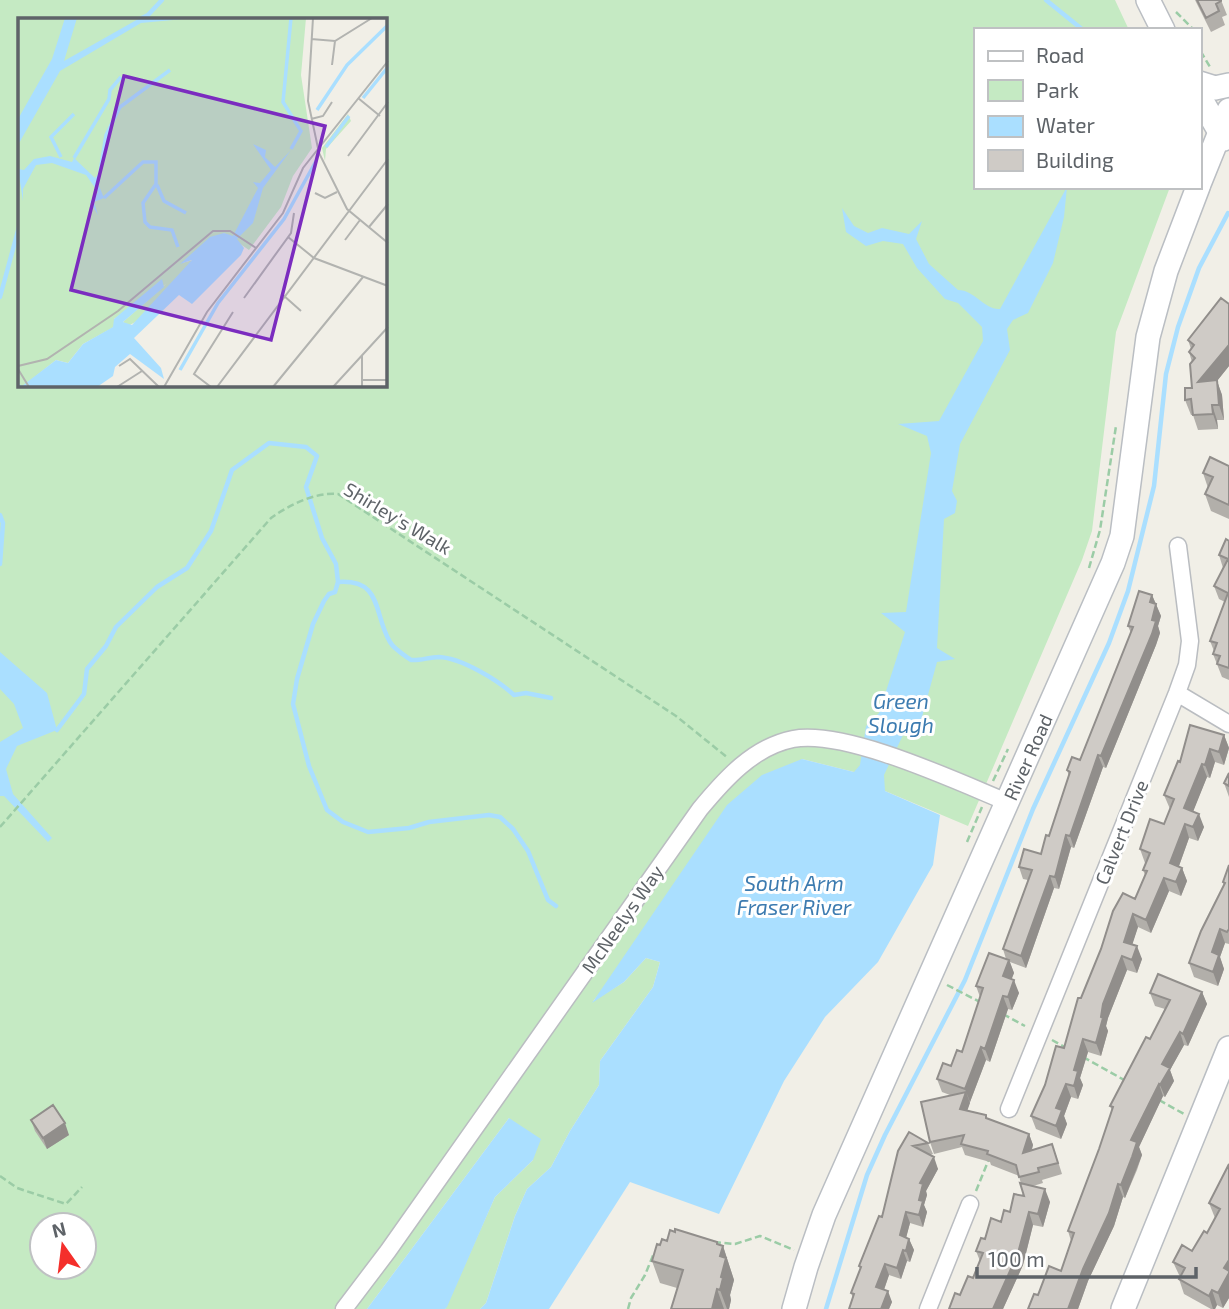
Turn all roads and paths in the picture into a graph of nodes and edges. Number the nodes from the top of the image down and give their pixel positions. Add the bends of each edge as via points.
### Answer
1 (1148, 0) edge
2 (1168, 20) edge
3 (1189, 28) edge
4 (1201, 52) edge
5 (1214, 80) edge
6 (1201, 99) edge
7 (1226, 130) edge
8 (1201, 181) edge
9 (1197, 189) edge
10 (1117, 421) dead end
11 (1178, 546) dead end
12 (1088, 570) dead end
13 (1177, 693) junction
14 (1229, 724) edge
15 (1012, 742) dead end
16 (738, 767) junction
17 (995, 779) dead end
18 (1007, 802) junction
19 (0, 827) edge
20 (945, 984) dead end
21 (992, 1008) edge
22 (1002, 1014) edge
23 (1028, 1027) dead end
24 (1046, 1037) dead end
25 (1229, 1048) edge
26 (1134, 1086) edge
27 (1156, 1098) edge
28 (1009, 1109) dead end
29 (1189, 1117) dead end
30 (989, 1159) edge
31 (0, 1176) edge
32 (82, 1187) dead end
33 (970, 1204) joint
34 (710, 1241) edge
35 (657, 1248) edge
36 (794, 1250) dead end
37 (344, 1309) edge
38 (628, 1309) edge
39 (794, 1309) edge
40 (928, 1309) edge
41 (1124, 1309) edge

1 - 2 street
2 - 3 path
4 - 5 path
6 - 7 street
7 - 8 street, River Road
9 - 18 street, River Road via 1147,337 1122,536
10 - 12 path via 1100,530
11 - 13 street, Calvert Drive via 1191,641
13 - 14 street
13 - 28 street, Calvert Drive
15 - 17 path
16 - 18 street, McNeelys Way via 792,739 830,738 904,760
16 - 19 path, Shirley's Walk via 676,716 395,530 330,493 297,502 271,518
16 - 37 street, McNeelys Way via 700,809
18 - 39 street, River Road via 824,1215
20 - 21 path
22 - 23 path
24 - 26 path
25 - 41 street
27 - 29 path
30 - 33 path
31 - 32 path via 17,1188 66,1204
33 - 40 street
34 - 36 path via 735,1244 760,1236
35 - 38 path

